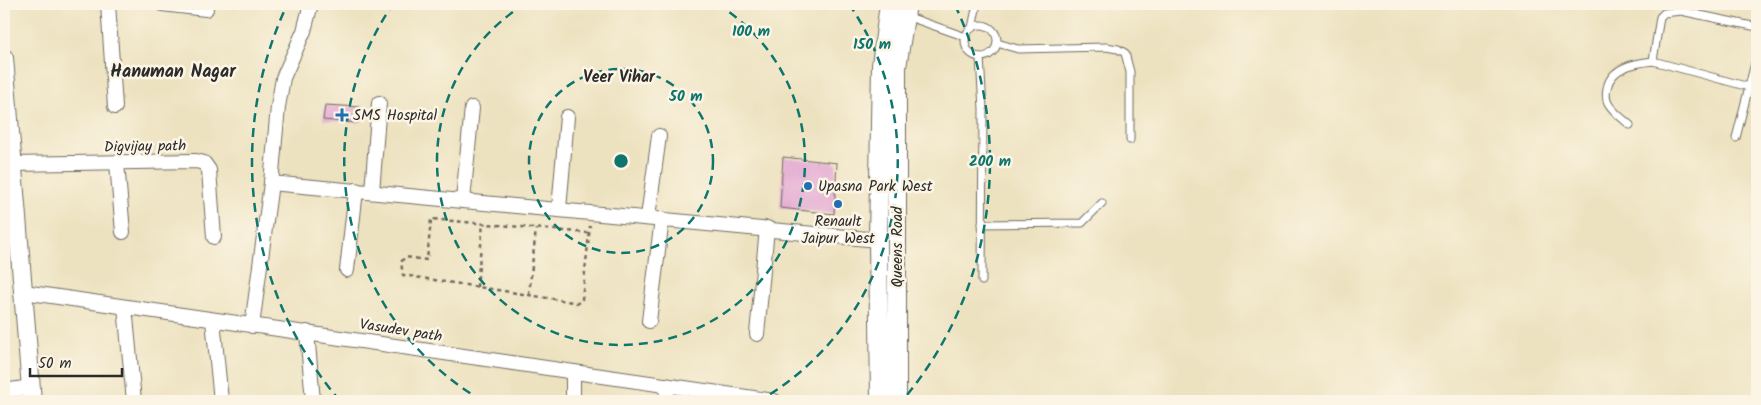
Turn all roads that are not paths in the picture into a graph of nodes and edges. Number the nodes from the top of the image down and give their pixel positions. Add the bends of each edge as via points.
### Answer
1 (108, 4) edge
2 (162, 4) edge
3 (311, 4) edge
4 (977, 4) edge
5 (888, 5) edge
6 (206, 9) dead end
7 (905, 9) edge
8 (1757, 27) edge
9 (972, 28) junction
10 (966, 37) junction
11 (997, 43) junction
12 (1757, 55) edge
13 (980, 57) junction
14 (4, 58) edge
15 (1653, 61) junction
16 (1749, 87) junction
17 (379, 103) dead end
18 (115, 107) dead end
19 (472, 108) dead end
20 (567, 116) dead end
21 (1630, 125) dead end
22 (659, 136) dead end
23 (1736, 138) dead end
24 (1130, 140) dead end
25 (117, 163) junction
26 (11, 164) junction
27 (271, 182) junction
28 (356, 190) junction
29 (372, 192) junction
30 (463, 200) junction
31 (1102, 203) dead end
32 (559, 209) junction
33 (655, 218) junction
34 (982, 224) junction
35 (767, 228) junction
36 (123, 232) dead end
37 (214, 237) dead end
38 (878, 240) junction
39 (347, 270) dead end
40 (982, 280) dead end
41 (24, 292) junction
42 (125, 307) junction
43 (213, 320) junction
44 (649, 321) dead end
45 (252, 326) junction
46 (306, 332) junction
47 (757, 334) dead end
48 (573, 372) junction
49 (666, 385) junction
50 (4, 390) edge
51 (32, 394) edge
52 (134, 401) edge
53 (221, 401) edge
54 (313, 401) edge
55 (573, 401) edge
56 (667, 401) edge
57 (774, 401) edge
58 (880, 401) edge
59 (897, 401) edge

1 - 18 street
2 - 6 street
3 - 27 street via 304,32 283,78
4 - 9 lane
5 - 7 lane
5 - 38 street, Queens Road via 881,65
7 - 10 lane
7 - 59 street, Queens Road via 897,67
8 - 15 lane via 1682,11 1664,13 1660,17
9 - 10 lane
9 - 11 lane via 982,25 992,29
10 - 13 lane via 970,52
11 - 13 lane via 993,52
11 - 24 lane via 1018,49 1106,47 1125,53 1130,72
12 - 16 lane
13 - 34 lane
14 - 26 street
15 - 16 lane
15 - 21 lane via 1620,69 1609,78 1608,102
16 - 23 lane
17 - 29 street
19 - 30 street
20 - 32 street
22 - 33 street
25 - 26 street, Digvijay path
25 - 36 street
25 - 37 street, Digvijay path via 204,163 209,170
26 - 41 street
27 - 28 street
27 - 45 street
28 - 29 street
28 - 39 street
29 - 30 street
30 - 32 street
31 - 34 lane via 1082,223
32 - 33 street
33 - 35 street
33 - 44 street
34 - 40 lane
35 - 38 street
35 - 47 street
38 - 58 street, Queens Road
41 - 42 street, Vasudev path
41 - 51 street
42 - 43 street, Vasudev path
42 - 52 street
43 - 45 street, Vasudev path
43 - 53 street
45 - 46 street, Vasudev path
46 - 48 street, Vasudev path
46 - 54 street
48 - 49 street, Vasudev path
48 - 55 street
49 - 56 street
49 - 57 street, Vasudev path
50 - 51 street

